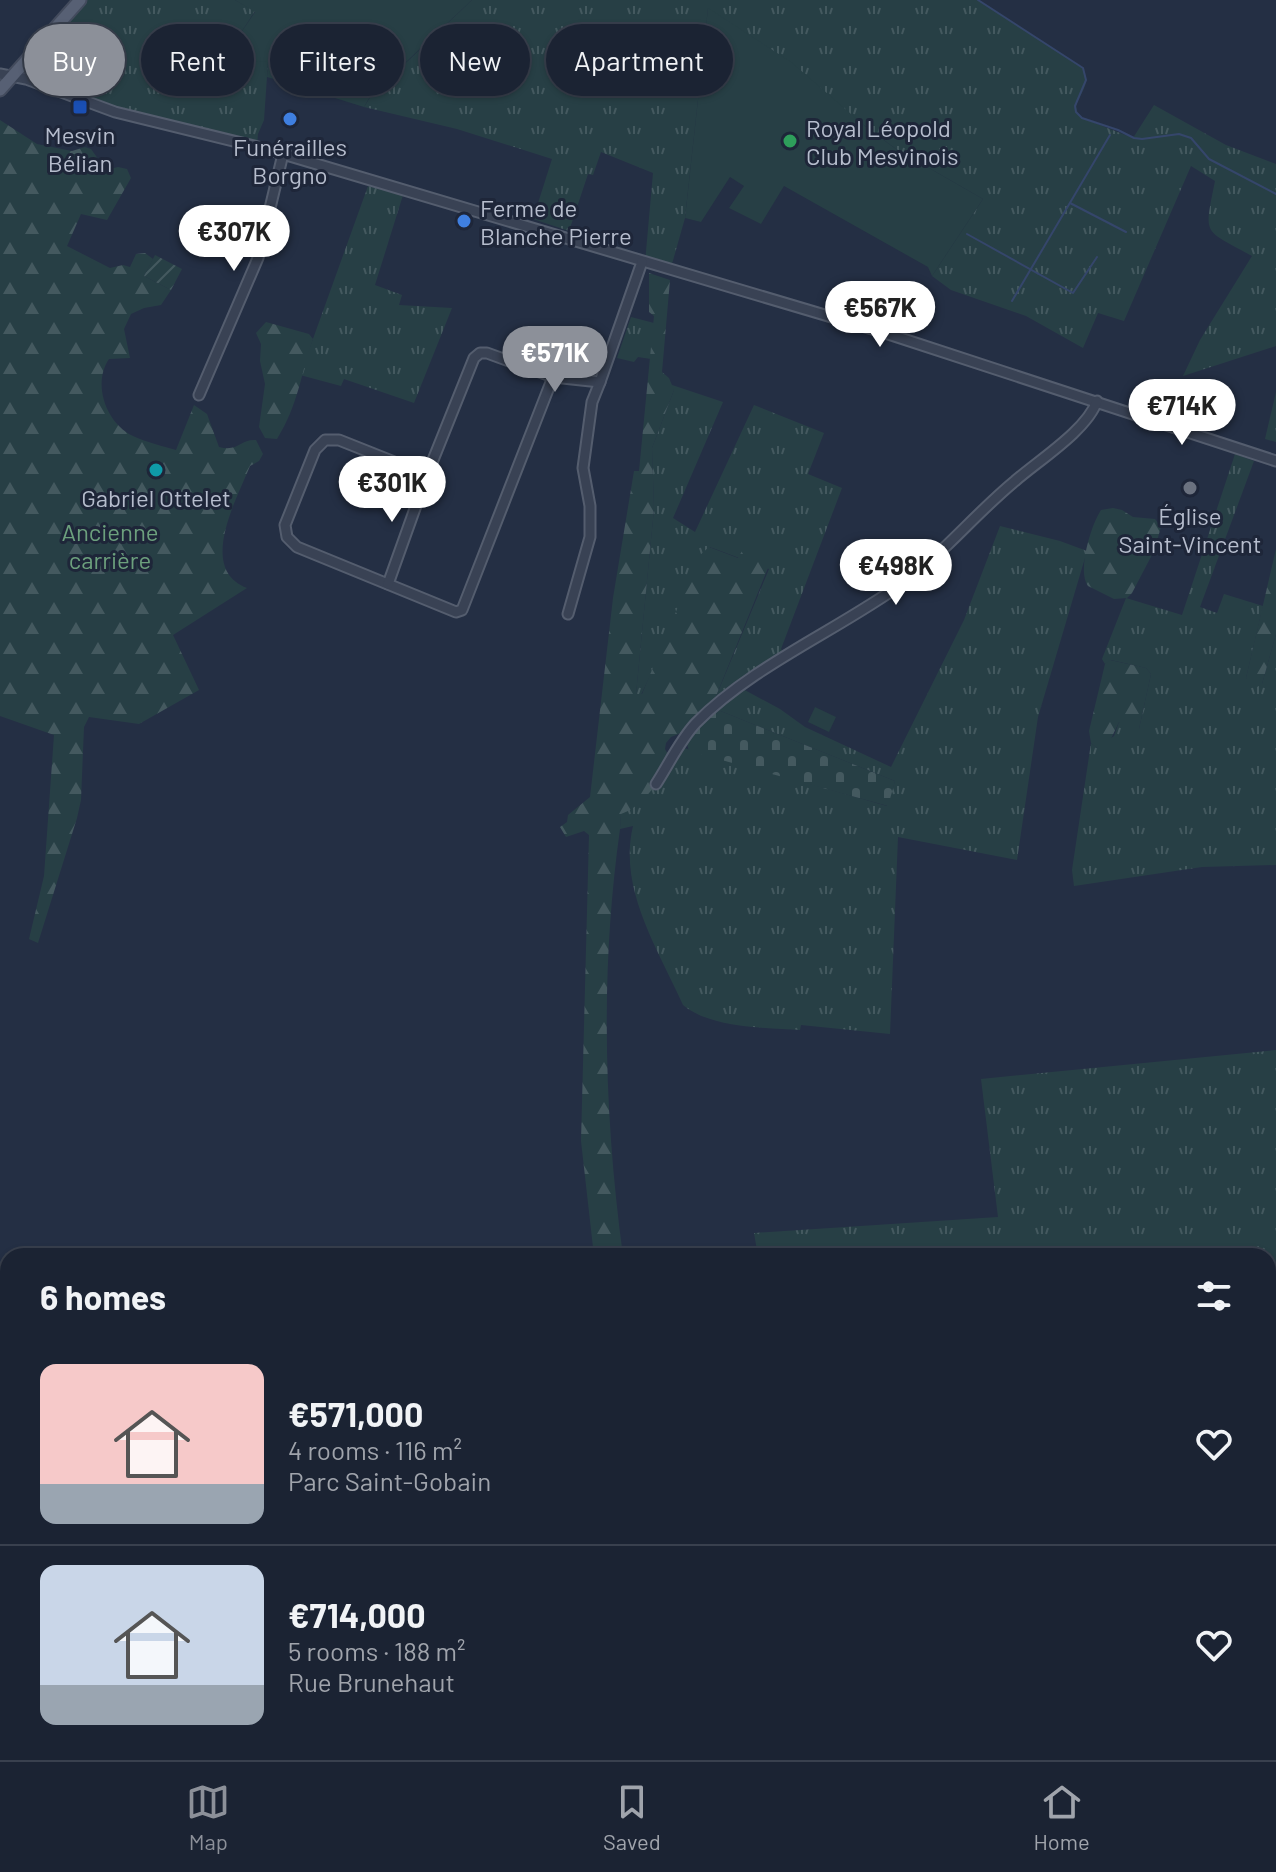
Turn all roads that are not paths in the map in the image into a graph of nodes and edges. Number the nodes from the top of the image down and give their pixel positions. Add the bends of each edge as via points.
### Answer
1 (80, 0) edge
2 (6, 75) edge
3 (0, 90) edge
4 (283, 154) junction
5 (642, 262) junction
6 (553, 377) junction
7 (600, 382) junction
8 (199, 395) dead end
9 (1097, 401) junction
10 (1276, 461) edge
11 (427, 475) junction
12 (388, 584) junction
13 (568, 614) dead end
14 (656, 784) dead end

1 - 2 main road
2 - 3 main road
2 - 4 street via 115,112
4 - 5 street
4 - 8 street via 258,258
5 - 7 street
5 - 9 street
6 - 7 street
6 - 11 street via 487,353 477,355
6 - 12 street via 466,606 456,612
7 - 13 street via 583,468 590,537
9 - 10 street
9 - 14 street via 1078,428 913,576 754,678 702,718
11 - 12 street
11 - 12 street via 339,440 325,440 315,450 285,525 293,545

